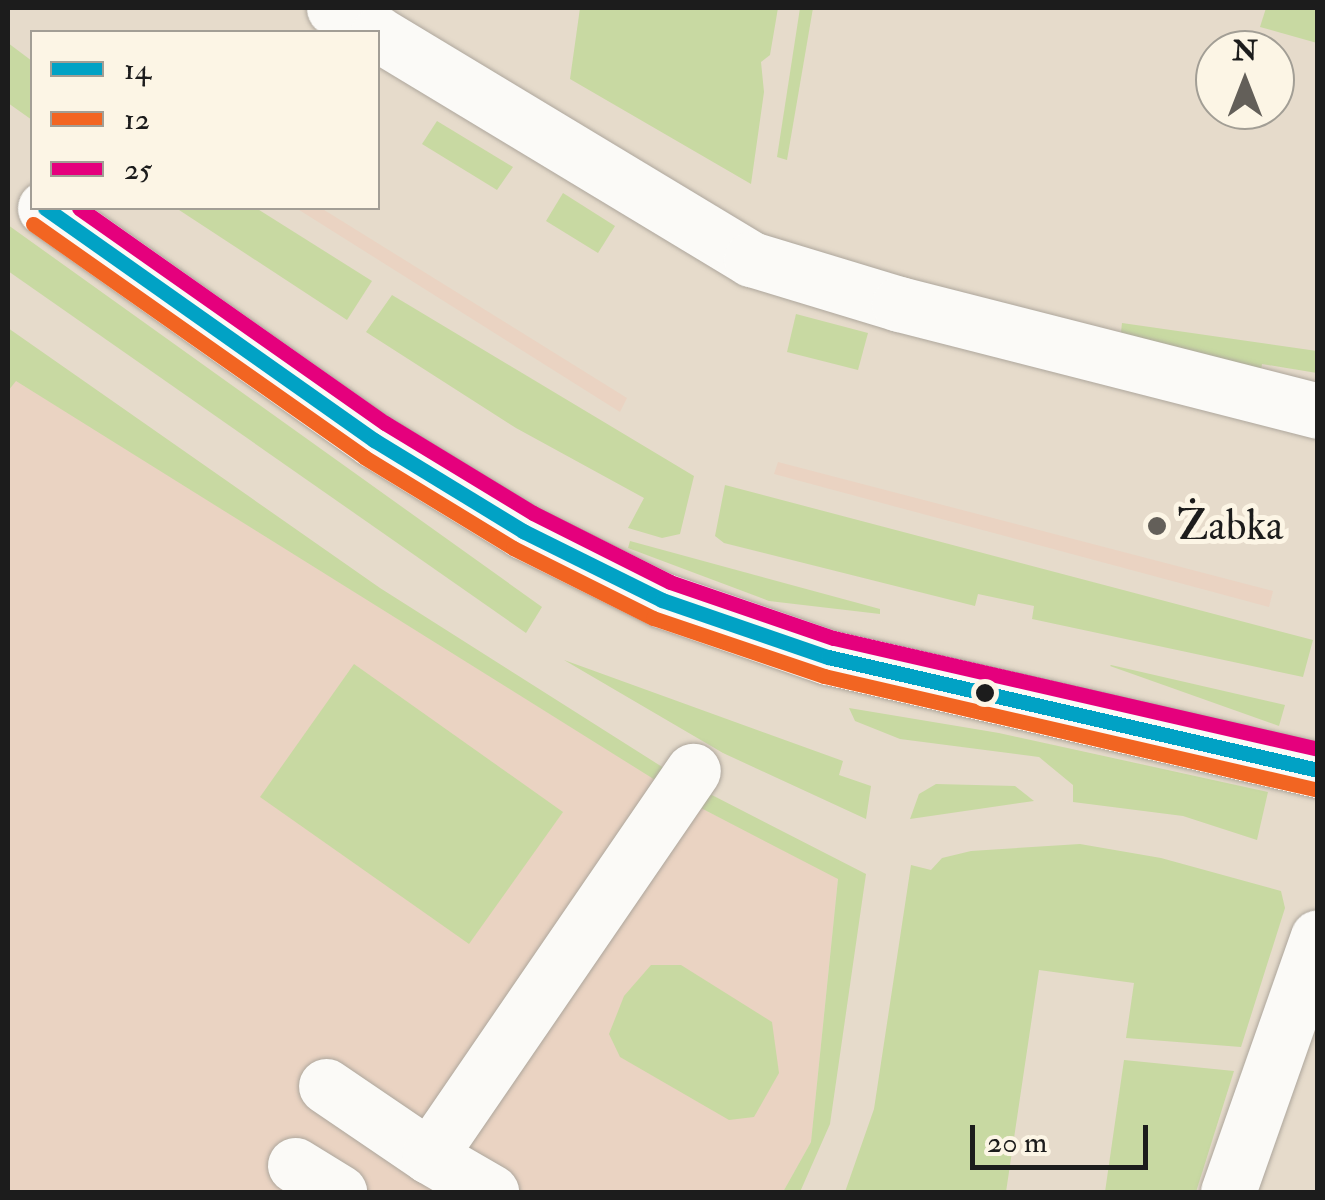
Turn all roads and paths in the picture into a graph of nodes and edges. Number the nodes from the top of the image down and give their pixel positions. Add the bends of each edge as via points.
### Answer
1 (334, 8) edge
2 (371, 30) edge
3 (380, 35) edge
4 (8, 180) edge
5 (30, 196) edge
6 (49, 210) edge
7 (1318, 411) edge
8 (1318, 770) edge
9 (693, 771) dead end
10 (1318, 936) edge
11 (326, 1086) dead end
12 (428, 1156) junction
13 (491, 1192) edge
14 (1228, 1192) edge

1 - 2 street
3 - 7 street via 752,259 898,304
4 - 5 street
6 - 8 street via 374,440 523,530 662,600 828,657
9 - 12 street
10 - 14 street
11 - 12 street
12 - 13 street

